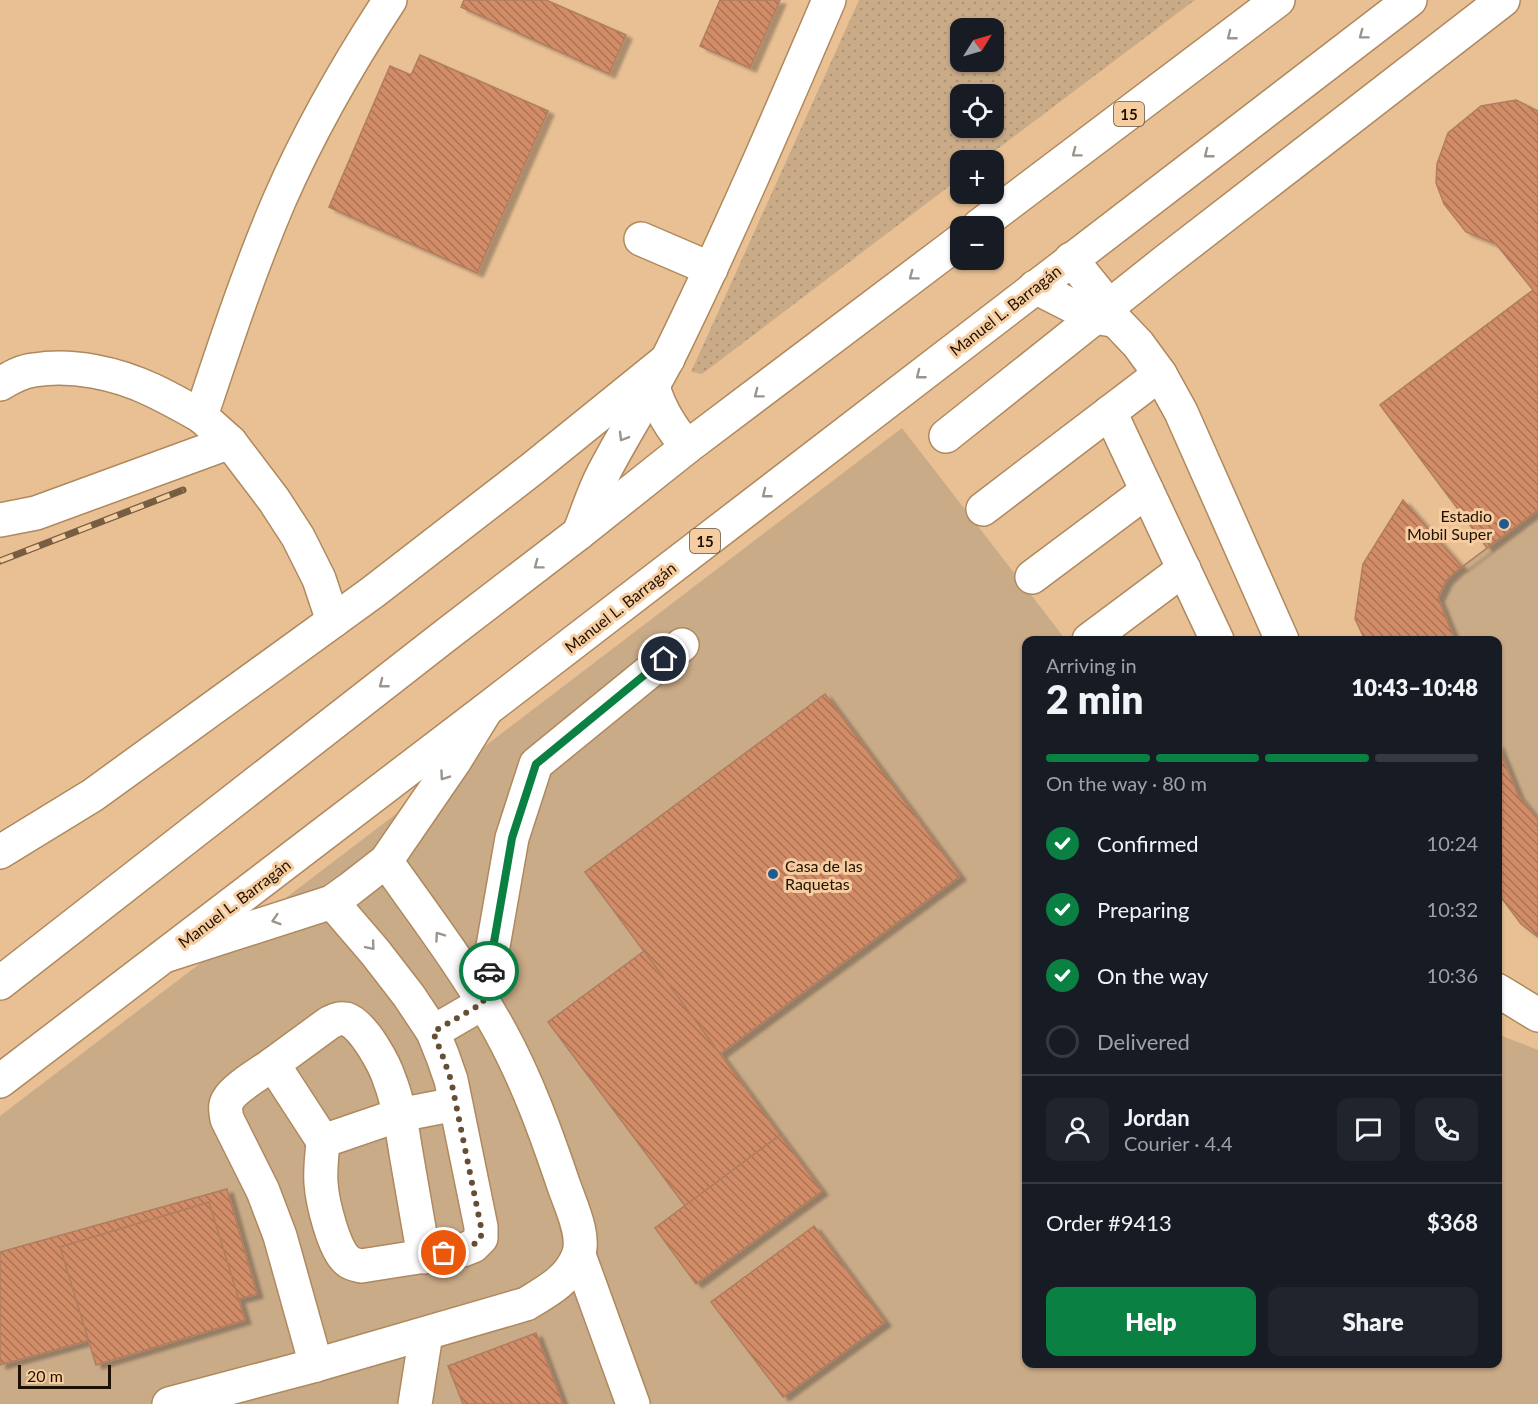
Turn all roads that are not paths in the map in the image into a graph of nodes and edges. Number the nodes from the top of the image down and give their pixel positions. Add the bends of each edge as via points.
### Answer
1 (390, 0) edge
2 (829, 0) edge
3 (1278, 0) edge
4 (1410, 0) edge
5 (1503, 0) edge
6 (992, 216) edge
7 (641, 239) dead end
8 (950, 249) edge
9 (1071, 259) junction
10 (711, 269) junction
11 (1035, 287) junction
12 (1106, 315) junction
13 (660, 373) junction
14 (1160, 374) junction
15 (0, 384) edge
16 (1110, 412) junction
17 (201, 416) junction
18 (946, 436) dead end
19 (230, 442) junction
20 (687, 447) junction
21 (1147, 491) junction
22 (983, 509) dead end
23 (0, 520) edge
24 (579, 533) junction
25 (1184, 569) junction
26 (1032, 578) dead end
27 (333, 621) junction
28 (1094, 636) edge
29 (1215, 636) edge
30 (1280, 636) edge
31 (682, 645) dead end
32 (487, 709) junction
33 (0, 852) edge
34 (386, 861) junction
35 (332, 902) junction
36 (163, 957) junction
37 (0, 983) edge
38 (1502, 993) edge
39 (483, 1003) junction
40 (1538, 1016) edge
41 (433, 1032) junction
42 (273, 1064) junction
43 (0, 1081) edge
44 (456, 1104) junction
45 (399, 1115) junction
46 (323, 1141) junction
47 (579, 1255) junction
48 (424, 1257) junction
49 (426, 1334) junction
50 (316, 1365) junction
51 (223, 1398) edge
52 (169, 1404) edge
53 (416, 1404) edge
54 (633, 1404) edge

1 - 17 main road via 327,102 280,200 239,302
2 - 10 main road
3 -> 6 main road, 15
4 -> 9 main road, Manuel L. Barragán / 15
5 - 12 main road
7 - 10 main road
8 -> 20 main road
9 - 11 main road, Manuel L. Barragán / 15
9 - 12 main road
10 - 13 main road
11 - 12 main road
11 -> 32 main road, Manuel L. Barragán / 15
12 - 14 main road via 1138,344
12 - 18 main road
13 - 20 main road via 659,405
13 -> 24 main road via 602,476
13 - 27 main road
14 - 16 main road
14 - 30 main road via 1181,412
15 - 17 main road via 32,370 80,369 109,374 150,389
16 - 21 main road
16 - 22 main road
17 - 19 main road
19 - 23 main road via 36,513
19 - 27 main road via 298,537 319,579
20 - 24 main road
21 - 25 main road
21 - 26 main road
24 -> 37 main road
25 - 28 main road
25 - 29 main road
27 - 33 main road via 93,795
31 - 39 main road via 536,764 512,838
32 -> 34 main road
32 - 36 main road, Manuel L. Barragán / 15
34 - 35 main road
39 -> 34 main road
35 -> 36 main road
35 -> 41 main road via 375,952
36 - 43 main road, Manuel L. Barragán / 15
38 - 40 main road
39 - 41 main road
39 - 47 main road via 515,1061 549,1142 580,1232
41 - 44 main road
42 - 45 main road via 329,1023 345,1019 363,1032 381,1062
42 - 46 main road
42 - 50 main road via 235,1092 225,1108 280,1236
44 - 45 main road
44 - 48 main road via 481,1238 463,1250
45 - 46 main road
45 - 48 main road
46 - 48 main road via 321,1185 338,1251 361,1266
47 - 49 main road via 568,1275 526,1304
47 - 54 main road
49 - 50 main road
49 - 53 main road
50 - 51 main road
51 - 52 main road

